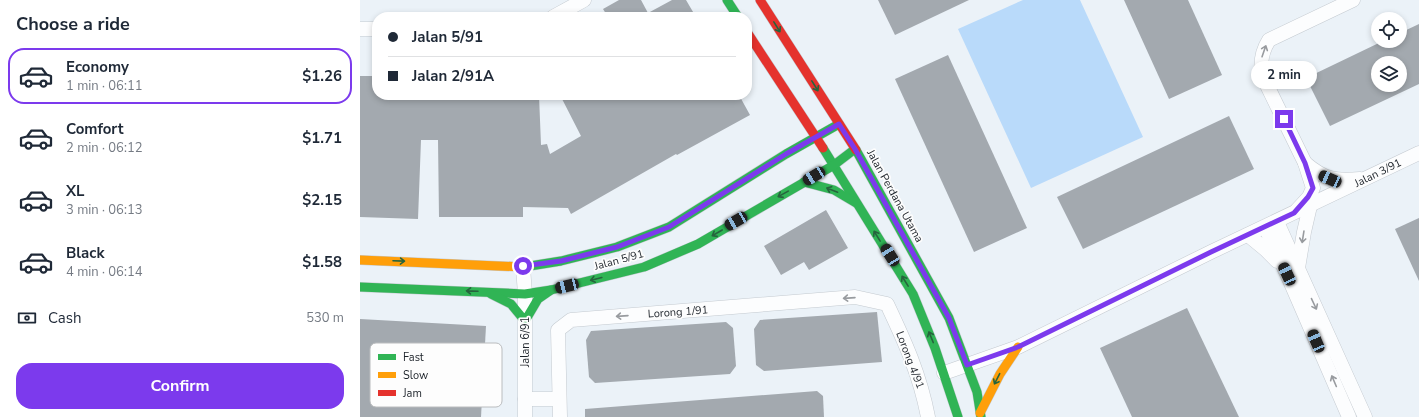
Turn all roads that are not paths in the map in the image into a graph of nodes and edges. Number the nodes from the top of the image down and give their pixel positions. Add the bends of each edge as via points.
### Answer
1 (584, 0) edge
2 (726, 0) edge
3 (760, 0) edge
4 (1353, 0) edge
5 (740, 4) dead end
6 (562, 12) edge
7 (734, 12) edge
8 (742, 12) edge
9 (360, 29) edge
10 (372, 29) edge
11 (752, 40) edge
12 (798, 112) junction
13 (797, 123) dead end
14 (839, 124) junction
15 (815, 137) junction
16 (795, 140) dead end
17 (855, 149) junction
18 (1419, 153) edge
19 (786, 154) junction
20 (1305, 163) junction
21 (834, 165) junction
22 (1365, 179) junction
23 (804, 182) junction
24 (858, 203) junction
25 (1310, 206) junction
26 (1294, 213) junction
27 (1271, 224) junction
28 (1248, 235) junction
29 (360, 260) edge
30 (523, 266) junction
31 (1293, 271) junction
32 (360, 287) edge
33 (551, 290) junction
34 (488, 292) junction
35 (525, 294) junction
36 (887, 304) joint
37 (525, 321) junction
38 (1018, 347) junction
39 (967, 365) junction
40 (944, 373) junction
41 (525, 399) junction
42 (559, 399) junction
43 (980, 415) edge
44 (525, 417) edge
45 (560, 417) edge
46 (928, 417) edge
47 (958, 417) edge
48 (1349, 417) edge
49 (1365, 417) edge

1 - 6 street
2 - 7 street
3 -> 14 street, Jalan Perdana Utama
20 -> 4 street via 1262,75 1260,63 1263,49 1269,40
5 - 8 street
9 - 10 street
11 - 12 street
12 - 13 street
12 - 15 street
14 - 15 street, Jalan 5/91
14 - 17 street, Jalan Perdana Utama
15 - 19 street, Jalan 5/91
15 - 21 street
16 - 19 street
17 - 21 street, Jalan 5/91
17 - 39 street, Jalan Perdana Utama via 949,318
18 - 22 street, Jalan 3/91
19 - 30 street, Jalan 5/91 via 669,227 617,247 561,261
20 - 22 street via 1330,179
20 - 26 street via 1313,188
21 - 23 street, Jalan 5/91
21 - 24 street
22 - 25 street, Jalan 3/91
24 -> 23 street via 834,190
23 -> 33 street, Jalan 5/91 via 698,244 644,267
40 -> 24 street via 913,294
25 - 26 street, Jalan 3/91
25 -> 31 street
26 - 27 street, Jalan 3/91
27 - 28 street, Jalan 3/91
27 - 31 street
28 - 31 street
28 - 38 street, Jalan 3/91
29 -> 30 street, Jalan 5/91
30 - 35 street, Jalan 6/91
48 -> 31 street
31 -> 49 street
34 -> 32 street, Jalan 5/91
33 - 35 street, Jalan 5/91
33 - 37 street via 538,299
34 - 35 street, Jalan 5/91
34 - 37 street via 511,304
35 - 37 street, Jalan 6/91
36 -> 42 street, Lorong 1/91 via 855,297 571,320 558,330
36 - 46 street, Lorong 4/91 via 908,348 923,391
37 - 41 street, Jalan 6/91
38 - 39 street, Jalan 3/91
38 -> 43 street via 1000,374
39 - 40 street, Jalan 3/91
39 - 43 street, Jalan Perdana Utama via 977,392
40 - 47 street
41 - 42 street
41 - 44 street, Jalan 6/91
42 - 45 street, Lorong 1/91

